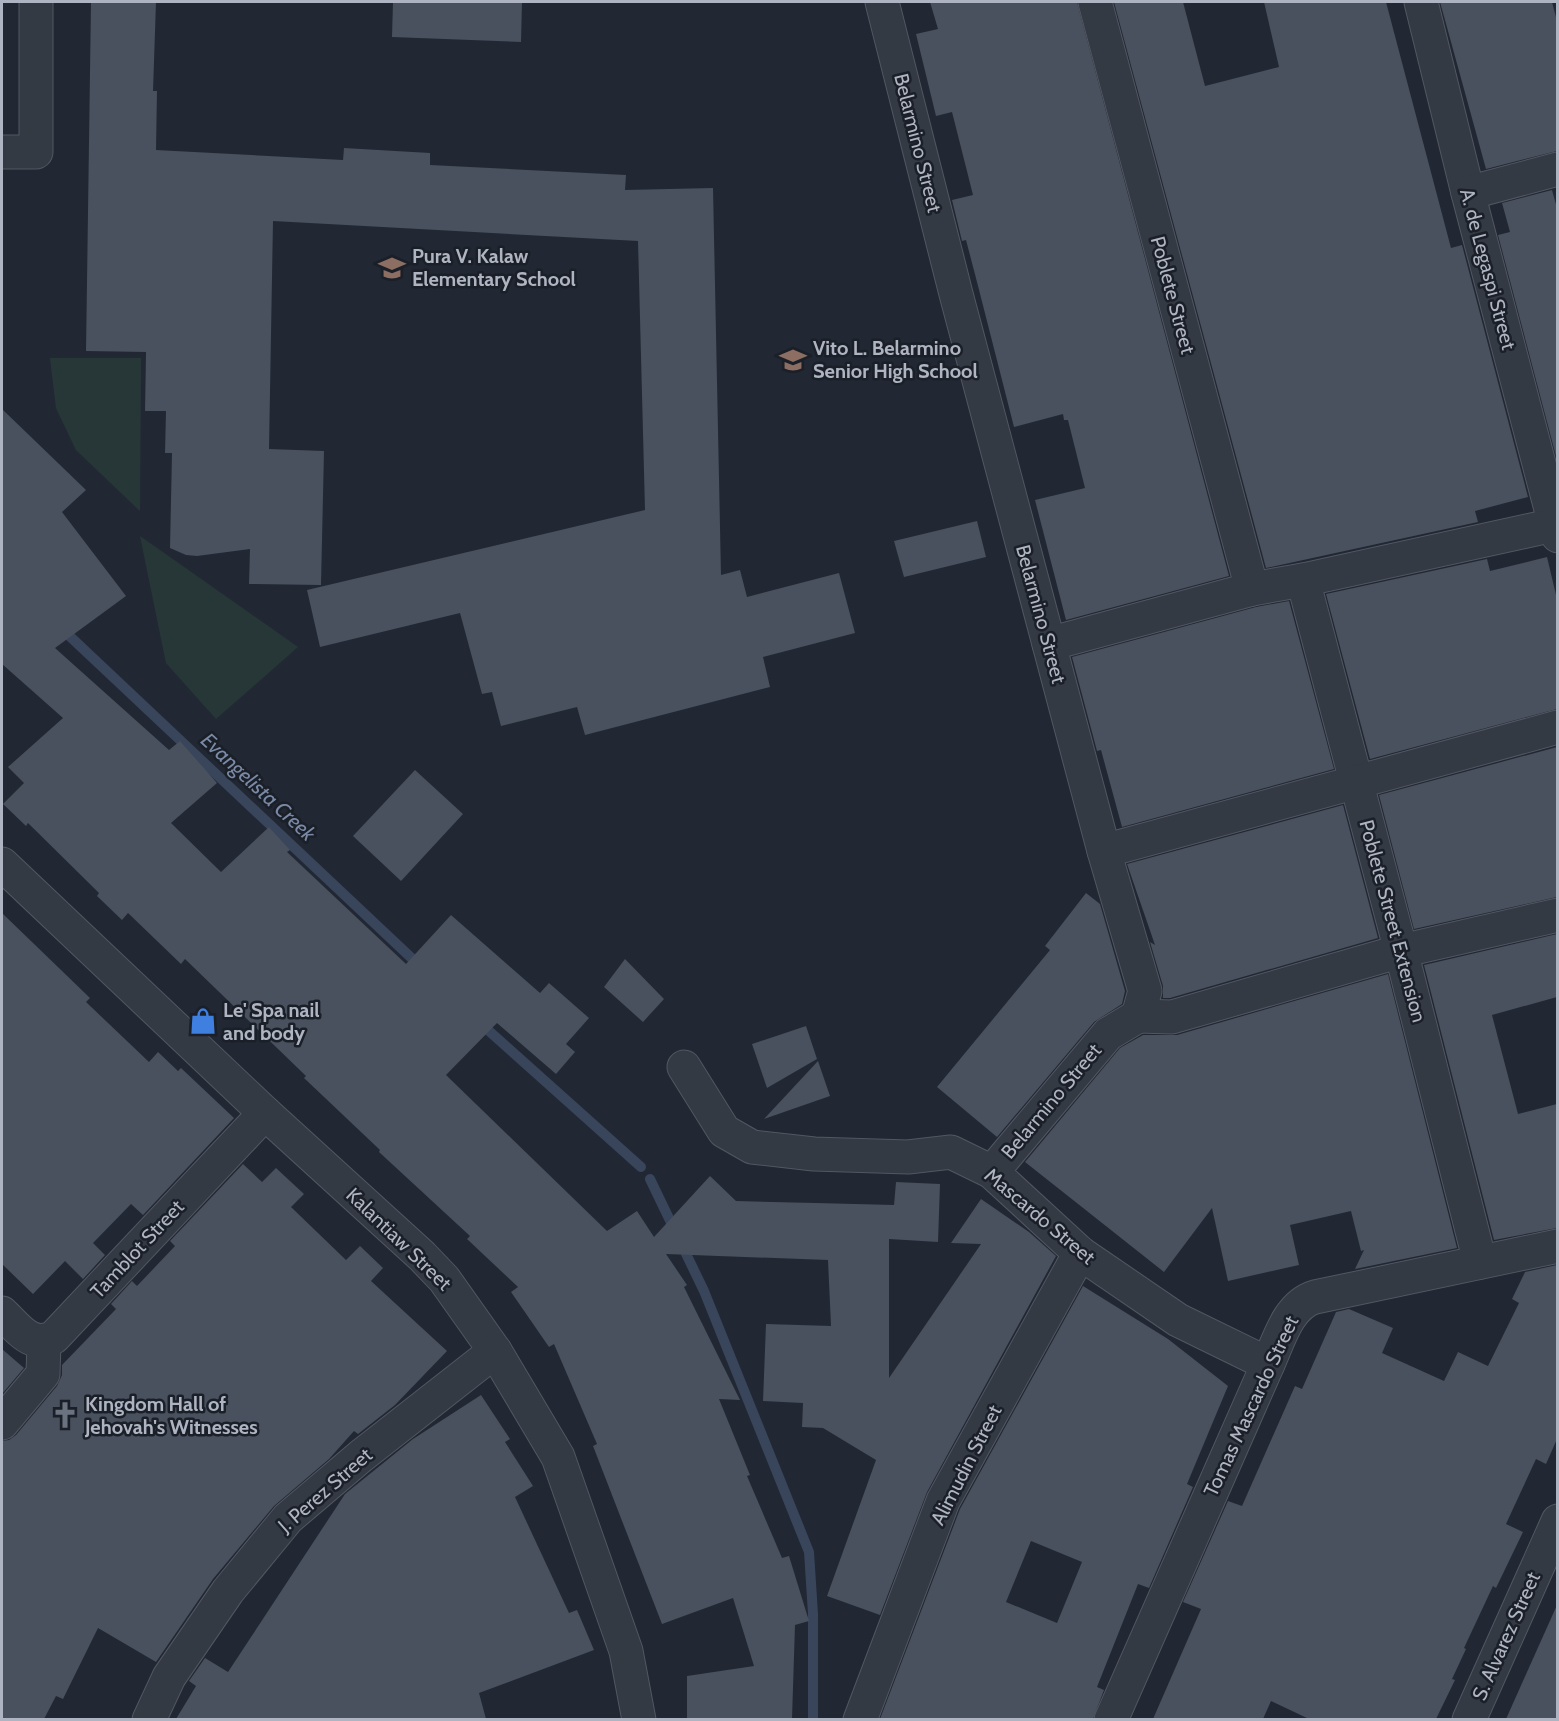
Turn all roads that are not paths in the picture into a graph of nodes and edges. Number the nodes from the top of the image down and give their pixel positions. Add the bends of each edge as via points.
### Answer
1 (36, 2) edge
2 (882, 2) edge
3 (1095, 2) edge
4 (1421, 2) edge
5 (2, 152) edge
6 (1557, 170) edge
7 (1468, 193) junction
8 (1556, 531) edge
9 (1304, 580) junction
10 (1252, 589) junction
11 (1049, 644) junction
12 (1557, 727) edge
13 (1356, 782) junction
14 (1104, 851) junction
15 (2, 864) edge
16 (1557, 915) edge
17 (1401, 951) junction
18 (1138, 1016) junction
19 (684, 1067) dead end
20 (265, 1113) junction
21 (992, 1172) junction
22 (1557, 1246) edge
23 (1080, 1253) junction
24 (1480, 1262) junction
25 (2, 1313) edge
26 (44, 1342) junction
27 (495, 1351) junction
28 (1268, 1364) junction
29 (2, 1423) edge
30 (1557, 1521) edge
31 (149, 1719) edge
32 (639, 1719) edge
33 (860, 1719) edge
34 (1111, 1719) edge
35 (1469, 1719) edge

1 - 5 street via 36,152
2 - 11 street, Belarmino Street
3 - 10 street, Poblete Street
4 - 7 street, A. de Legaspi Street
6 - 7 street
7 - 8 street, A. de Legaspi Street
8 - 9 street
9 - 10 street
9 - 13 street, Poblete Street Extension
10 - 11 street
11 - 14 street, Belarmino Street
12 - 13 street
13 - 14 street
13 - 17 street, Poblete Street Extension
14 - 18 street, Belarmino Street via 1145,991
15 - 20 street, Kalantiaw Street
16 - 17 street
17 - 18 street via 1172,1017
17 - 24 street, Poblete Street Extension
18 - 21 street, Belarmino Street via 1107,1034
19 - 21 street, Mascardo Street via 724,1131 752,1147 896,1157 951,1152
20 - 26 street, Tamblot Street via 54,1337
20 - 27 street, Kalantiaw Street via 422,1256 444,1279
21 - 23 street, Mascardo Street
22 - 24 street, Tomas Mascardo Street
23 - 28 street, Mascardo Street via 1178,1320
23 - 33 street, Alimudin Street via 943,1501
24 - 28 street, Tomas Mascardo Street via 1304,1300 1289,1319
25 - 26 street via 32,1340
26 - 29 street via 43,1374
27 - 31 street, J. Perez Street via 288,1518 221,1600 169,1677
27 - 32 street, Kalantiaw Street via 558,1457 626,1651
28 - 34 street, Tomas Mascardo Street
30 - 35 street, S. Alvarez Street

